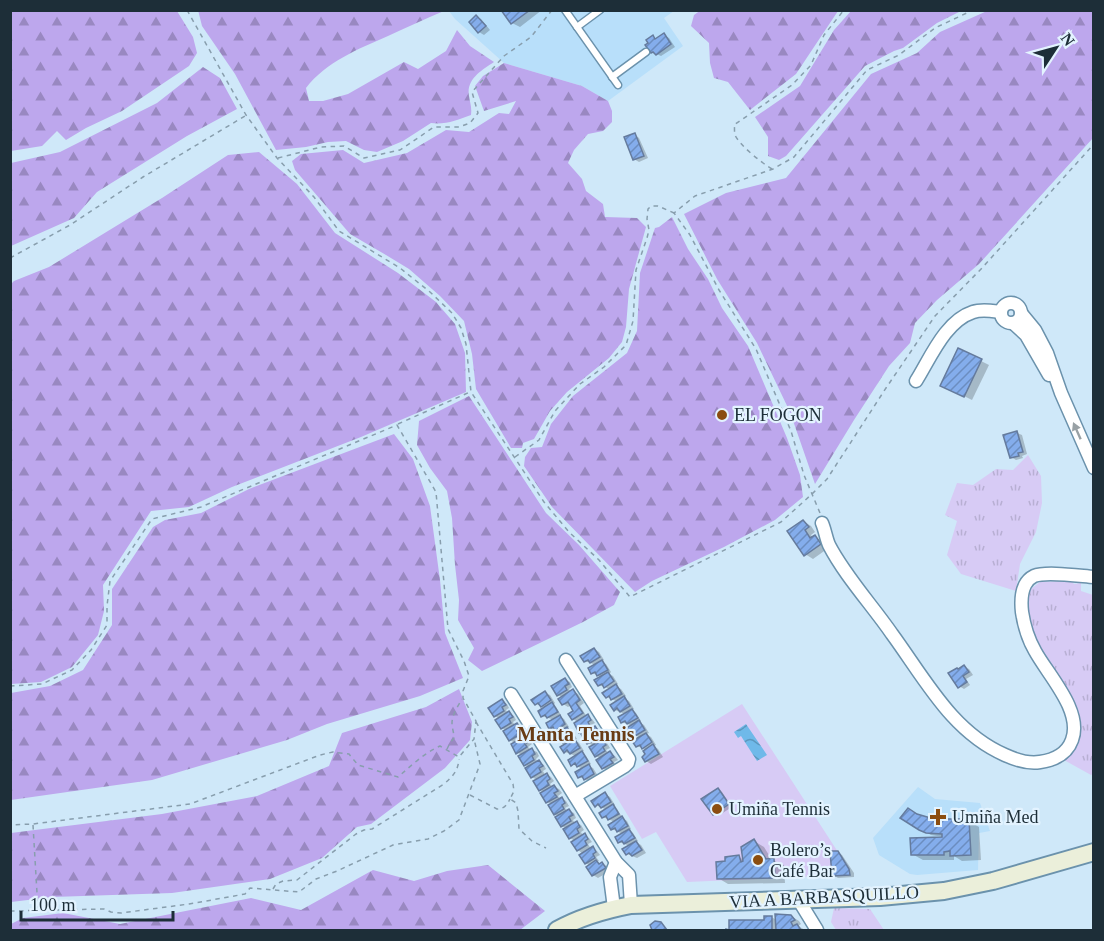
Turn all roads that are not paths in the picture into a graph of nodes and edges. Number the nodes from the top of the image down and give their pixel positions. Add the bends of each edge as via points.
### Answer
1 (565, 10) edge
2 (600, 10) edge
3 (577, 27) junction
4 (646, 52) dead end
5 (612, 77) junction
6 (618, 85) dead end
7 (916, 381) dead end
8 (1094, 468) edge
9 (822, 523) dead end
10 (1094, 577) edge
11 (566, 660) dead end
12 (511, 694) dead end
13 (574, 796) junction
14 (1092, 851) edge
15 (616, 862) junction
16 (798, 899) junction
17 (622, 907) junction
18 (557, 930) edge
19 (817, 930) edge

1 - 3 lane
2 - 3 lane
3 - 5 lane
4 - 5 lane
5 - 6 lane
8 -> 7 street via 1061,393 1033,338 1017,318 1018,307 1013,304 1007,304 1001,312 972,312 951,326
9 - 10 street via 840,563 939,701 983,745 1017,760 1034,763 1061,756 1073,739 1074,726 1072,713 1023,623 1023,588 1033,576 1042,574
11 - 13 street via 629,759 625,766
12 - 13 street
13 - 15 street
14 - 16 main road, VIA A BARBASQUILLO via 993,881 944,891
15 - 17 street via 610,877
15 - 17 street via 629,875
16 - 17 main road, VIA A BARBASQUILLO
16 - 19 street
17 - 18 main road, VIA A BARBASQUILLO

